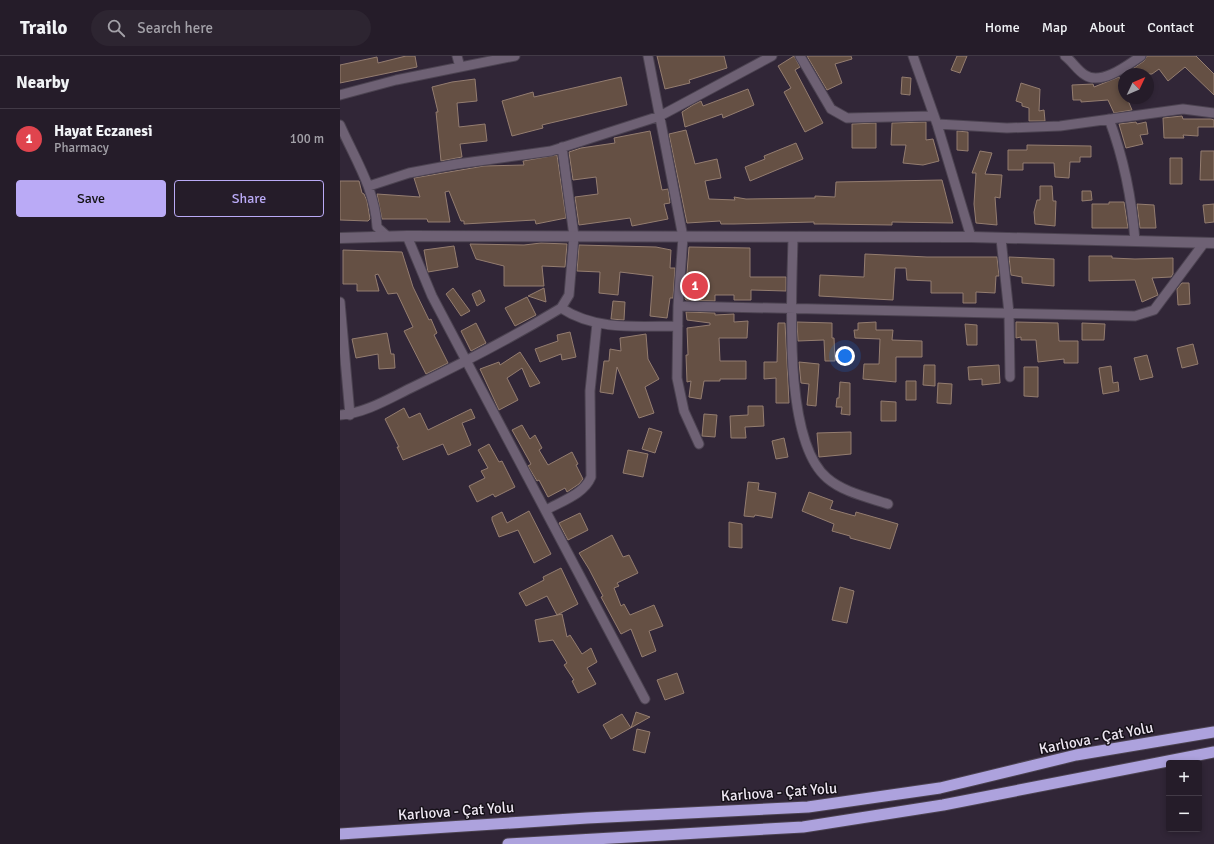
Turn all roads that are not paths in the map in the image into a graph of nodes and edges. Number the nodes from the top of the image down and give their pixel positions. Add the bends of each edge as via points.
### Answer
1 (457, 56) edge
2 (515, 56) edge
3 (648, 56) edge
4 (772, 56) edge
5 (800, 56) edge
6 (913, 56) edge
7 (1065, 56) edge
8 (1140, 56) edge
9 (460, 67) junction
10 (340, 95) edge
11 (1214, 113) edge
12 (660, 116) junction
13 (1109, 119) junction
14 (935, 120) junction
15 (340, 125) edge
16 (562, 147) junction
17 (369, 186) junction
18 (387, 236) junction
19 (407, 236) junction
20 (574, 236) junction
21 (683, 237) junction
22 (793, 237) junction
23 (340, 238) edge
24 (970, 238) junction
25 (1001, 239) junction
26 (1135, 241) junction
27 (1209, 243) edge
28 (340, 302) edge
29 (678, 306) junction
30 (560, 308) junction
31 (792, 308) junction
32 (1009, 313) junction
33 (597, 324) junction
34 (678, 326) junction
35 (466, 362) junction
36 (1010, 378) dead end
37 (350, 414) junction
38 (340, 415) edge
39 (699, 444) dead end
40 (888, 504) dead end
41 (546, 510) junction
42 (645, 699) dead end
43 (1214, 732) edge
44 (1214, 752) edge
45 (340, 834) edge
46 (508, 844) edge

1 - 9 street
2 - 9 street
3 - 12 street
4 - 12 street
5 - 14 street via 831,109 847,118
6 - 14 street
7 - 8 street via 1086,76 1098,78 1115,73
9 - 10 street
11 - 13 street via 1183,109
12 - 16 street
12 - 21 street
13 - 14 street via 1060,126 1007,128
13 - 26 street via 1127,176
14 - 24 street
15 - 17 street
16 - 17 street via 551,151 409,173
16 - 20 street
17 - 18 street via 377,227
18 - 19 street
18 - 23 street
19 - 20 street
19 - 35 street via 432,296
20 - 21 street
20 - 30 street via 569,295
21 - 22 street
21 - 29 street
22 - 24 street
22 - 31 street
24 - 25 street
25 - 26 street
25 - 32 street
26 - 27 street
27 - 32 street via 1154,310 1135,316
28 - 37 street
29 - 31 street
29 - 34 street
30 - 33 street via 573,316
30 - 35 street
31 - 32 street
31 - 40 street via 795,386 807,450 818,469 835,484
32 - 36 street
33 - 34 street
33 - 41 street via 590,391 591,477 580,492
34 - 39 street via 677,366 680,396 688,423
35 - 37 street via 372,407
35 - 41 street
37 - 38 street
41 - 42 street
43 - 45 highway, Karlıova - Çat Yolu via 1076,755 940,788 808,807
44 - 46 highway via 959,802 803,827

